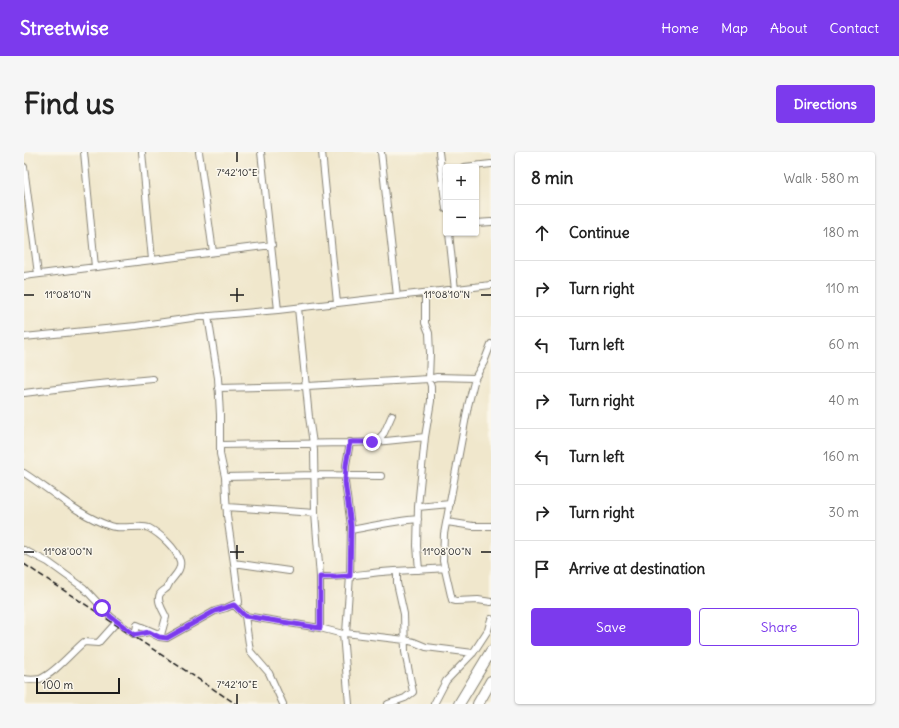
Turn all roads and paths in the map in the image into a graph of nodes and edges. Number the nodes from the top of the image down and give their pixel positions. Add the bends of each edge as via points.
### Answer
1 (84, 152) edge
2 (142, 152) edge
3 (198, 152) edge
4 (261, 152) edge
5 (322, 152) edge
6 (381, 152) edge
7 (439, 152) edge
8 (491, 164) edge
9 (479, 165) edge
10 (443, 166) edge
11 (24, 167) edge
12 (491, 222) edge
13 (479, 223) edge
14 (449, 236) edge
15 (272, 245) junction
16 (213, 252) junction
17 (152, 260) junction
18 (95, 267) junction
19 (38, 274) junction
20 (24, 276) edge
21 (491, 285) edge
22 (455, 290) junction
23 (425, 293) junction
24 (397, 296) junction
25 (337, 303) junction
26 (298, 308) junction
27 (278, 310) junction
28 (208, 316) junction
29 (24, 338) edge
30 (491, 344) edge
31 (475, 378) junction
32 (429, 379) junction
33 (152, 380) dead end
34 (307, 386) junction
35 (218, 388) junction
36 (24, 393) edge
37 (392, 415) dead end
38 (425, 437) junction
39 (350, 442) junction
40 (376, 442) junction
41 (313, 443) junction
42 (220, 445) junction
43 (24, 473) edge
44 (315, 475) junction
45 (345, 476) junction
46 (381, 476) dead end
47 (224, 477) junction
48 (450, 504) junction
49 (226, 507) junction
50 (418, 507) junction
51 (315, 513) junction
52 (418, 520) junction
53 (447, 522) junction
54 (491, 526) edge
55 (350, 530) junction
56 (24, 550) edge
57 (234, 563) junction
58 (445, 568) junction
59 (418, 570) junction
60 (289, 571) dead end
61 (397, 571) junction
62 (350, 576) junction
63 (320, 577) junction
64 (491, 602) edge
65 (234, 605) junction
66 (245, 616) junction
67 (491, 619) edge
68 (119, 624) junction
69 (320, 628) junction
70 (344, 633) junction
71 (135, 635) junction
72 (405, 640) junction
73 (491, 651) edge
74 (473, 653) junction
75 (24, 679) edge
76 (491, 681) edge
77 (283, 704) edge
78 (349, 704) edge
79 (388, 704) edge
80 (434, 704) edge
81 (459, 704) edge
82 (478, 704) edge

1 - 18 street
2 - 17 street
3 - 16 street
4 - 15 street
5 - 25 street
6 - 24 street
7 - 10 street
8 - 9 street
11 - 19 street
12 - 13 street
14 - 22 street
15 - 16 street
15 - 27 street
16 - 17 street
17 - 18 street
18 - 19 street
19 - 20 street
21 - 22 street
22 - 23 street
23 - 24 street
23 - 32 street via 425,323 429,332 430,353
24 - 25 street
25 - 26 street
26 - 27 street
26 - 34 street
27 - 28 street
28 - 29 street
28 - 35 street
30 - 31 street
31 - 32 street
31 - 48 street
32 - 34 street
32 - 38 street via 431,401
33 - 36 street
34 - 35 street
34 - 41 street
35 - 42 street
37 - 40 street via 384,433
38 - 40 street
38 - 50 street
39 - 40 street
39 - 41 street
39 - 45 street
41 - 42 street
41 - 44 street
42 - 47 street
43 - 71 street via 69,505 100,523 126,528 147,527 174,550 180,566 159,597 160,606 166,617 161,635 137,625
44 - 45 street
44 - 47 street
44 - 51 street
45 - 46 street
45 - 55 street
47 - 49 street
48 - 50 street
48 - 53 street
49 - 51 street
49 - 57 street
50 - 52 street
51 - 63 street
52 - 55 street via 394,521
52 - 59 street
53 - 54 street
53 - 58 street via 444,542
55 - 62 street
56 - 68 street via 48,562 84,588
57 - 60 street
57 - 65 street via 239,599
58 - 59 street
58 - 64 street via 450,596 454,601
59 - 61 street
61 - 62 street
61 - 72 street via 404,614
62 - 63 street
62 - 70 street
63 - 69 street
65 - 66 street
65 - 71 street via 215,611 167,638 149,632
66 - 69 street
66 - 77 street via 250,651 269,673
67 - 74 street via 488,630
68 - 71 street
68 - 75 street via 115,624 98,643 84,642 48,675 32,680
69 - 70 street
70 - 72 street
70 - 78 street
72 - 74 street via 426,647
72 - 79 street via 413,692
73 - 81 highway
74 - 80 street via 446,681
76 - 82 highway

